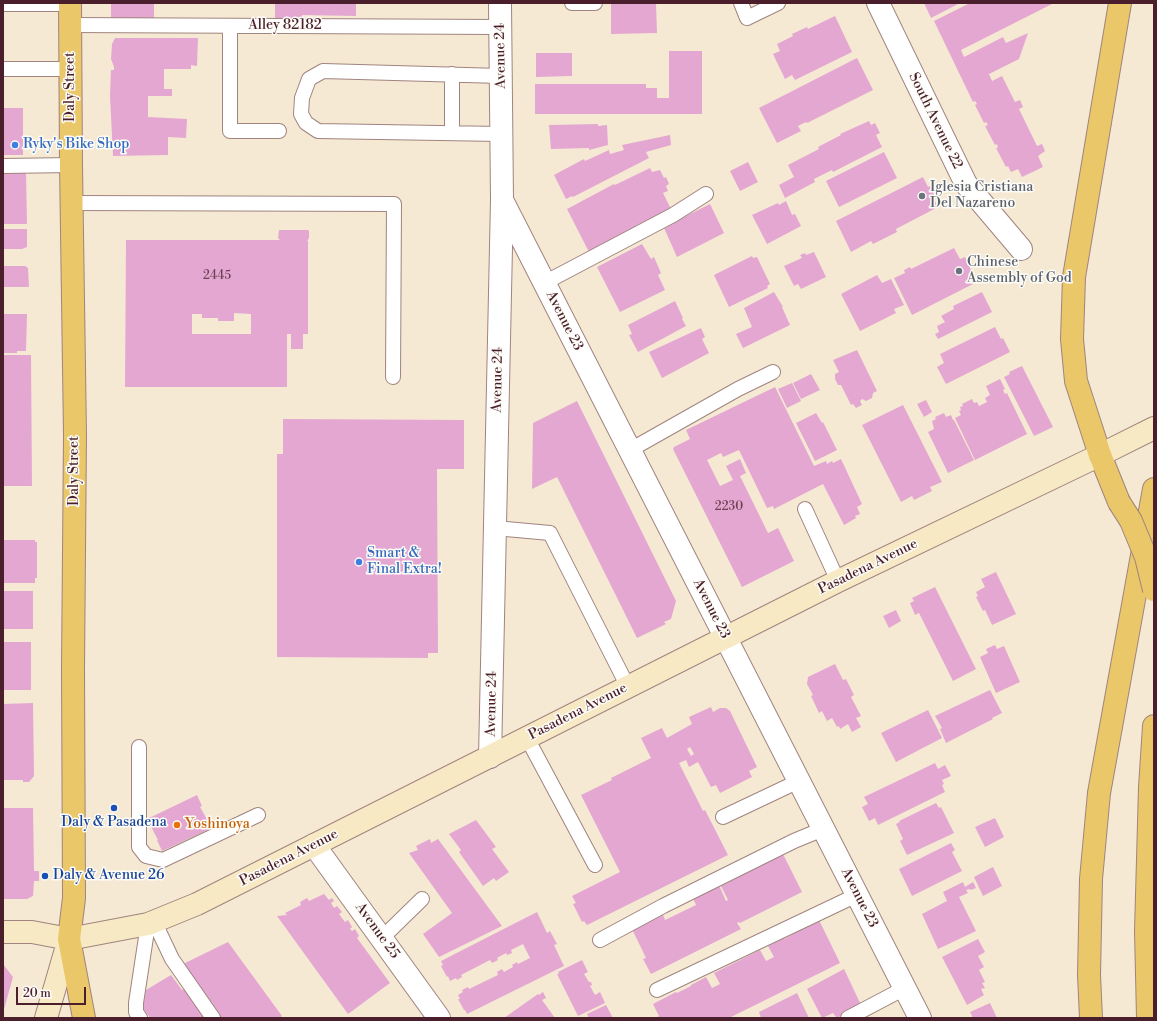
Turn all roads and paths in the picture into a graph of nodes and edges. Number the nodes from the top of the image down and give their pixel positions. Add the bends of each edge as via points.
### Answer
1 (500, 3) edge
2 (572, 3) edge
3 (595, 3) edge
4 (741, 3) edge
5 (778, 3) edge
6 (878, 3) edge
7 (1120, 3) edge
8 (3, 4) edge
9 (71, 11) edge
10 (230, 26) junction
11 (500, 27) junction
12 (3, 69) edge
13 (71, 69) junction
14 (452, 74) junction
15 (501, 76) junction
16 (279, 132) dead end
17 (452, 133) junction
18 (501, 134) junction
19 (71, 165) junction
20 (3, 166) edge
21 (706, 194) dead end
22 (502, 200) junction
23 (72, 203) junction
24 (1021, 249) dead end
25 (544, 282) junction
26 (773, 372) dead end
27 (393, 377) dead end
28 (1154, 428) edge
29 (630, 450) junction
30 (1100, 456) junction
31 (1154, 489) edge
32 (805, 509) dead end
33 (495, 528) junction
34 (838, 581) junction
35 (1154, 590) edge
36 (726, 638) junction
37 (628, 687) junction
38 (1154, 726) edge
39 (527, 738) junction
40 (139, 747) dead end
41 (490, 757) junction
42 (799, 781) junction
43 (258, 815) dead end
44 (723, 817) dead end
45 (823, 829) junction
46 (314, 845) junction
47 (595, 865) dead end
48 (857, 895) junction
49 (422, 899) dead end
50 (151, 922) junction
51 (3, 932) edge
52 (382, 938) junction
53 (69, 939) junction
54 (600, 940) dead end
55 (905, 988) junction
56 (657, 990) dead end
57 (46, 1018) edge
58 (84, 1018) edge
59 (140, 1018) edge
60 (213, 1018) edge
61 (439, 1018) edge
62 (848, 1018) edge
63 (920, 1018) edge
64 (1091, 1018) edge
65 (1148, 1018) edge

1 - 11 street, Avenue 24
2 - 3 lane
4 - 5 lane via 747,18
6 - 24 street, South Avenue 22 via 966,184
7 - 30 main road via 1074,277 1072,339 1076,381
8 - 9 lane, Alley 82182
9 - 10 lane, Alley 82182
9 - 13 main road, Daly Street
10 - 11 lane, Alley 82182
10 - 16 lane via 230,131
11 - 15 street, Avenue 24
12 - 13 lane
13 - 19 main road, Daly Street
14 - 15 lane
14 - 17 lane
14 - 17 lane via 323,71 309,79 302,98 302,114 306,123 318,131
15 - 18 street, Avenue 24
17 - 18 lane
18 - 22 street, Avenue 24
19 - 20 lane
19 - 23 main road, Daly Street
21 - 25 lane via 673,215
22 - 25 street, Avenue 23
22 - 33 street, Avenue 24
23 - 27 lane via 394,204
23 - 53 main road, Daly Street via 75,435 74,898
25 - 29 street, Avenue 23
26 - 29 lane
28 - 30 main road, Pasadena Avenue
29 - 36 street, Avenue 23
30 - 34 main road, Pasadena Avenue
30 - 35 main road, bridge via 1146,557
31 - 64 main road via 1099,793 1088,975
32 - 34 lane
33 - 37 lane via 550,533
33 - 41 street, Avenue 24
34 - 36 main road, Pasadena Avenue
36 - 37 main road, Pasadena Avenue
36 - 42 street, Avenue 23
37 - 39 main road, Pasadena Avenue
38 - 65 main road via 1146,931
39 - 41 main road, Pasadena Avenue
39 - 47 lane
40 - 43 lane via 139,847 146,856 163,860
41 - 46 main road, Pasadena Avenue
42 - 44 lane
42 - 45 street, Avenue 23
45 - 48 street, Avenue 23
45 - 54 lane via 663,906
46 - 50 main road, Pasadena Avenue via 197,904
46 - 52 street, Avenue 25
48 - 55 street, Avenue 23
48 - 56 lane
49 - 52 lane
50 - 53 main road, Pasadena Avenue
50 - 59 lane via 136,1003 136,1012
50 - 60 lane via 172,959
51 - 53 main road via 32,932
52 - 61 street, Avenue 25
53 - 57 main road
53 - 58 main road, Daly Street
55 - 62 lane
55 - 63 street, Avenue 23

